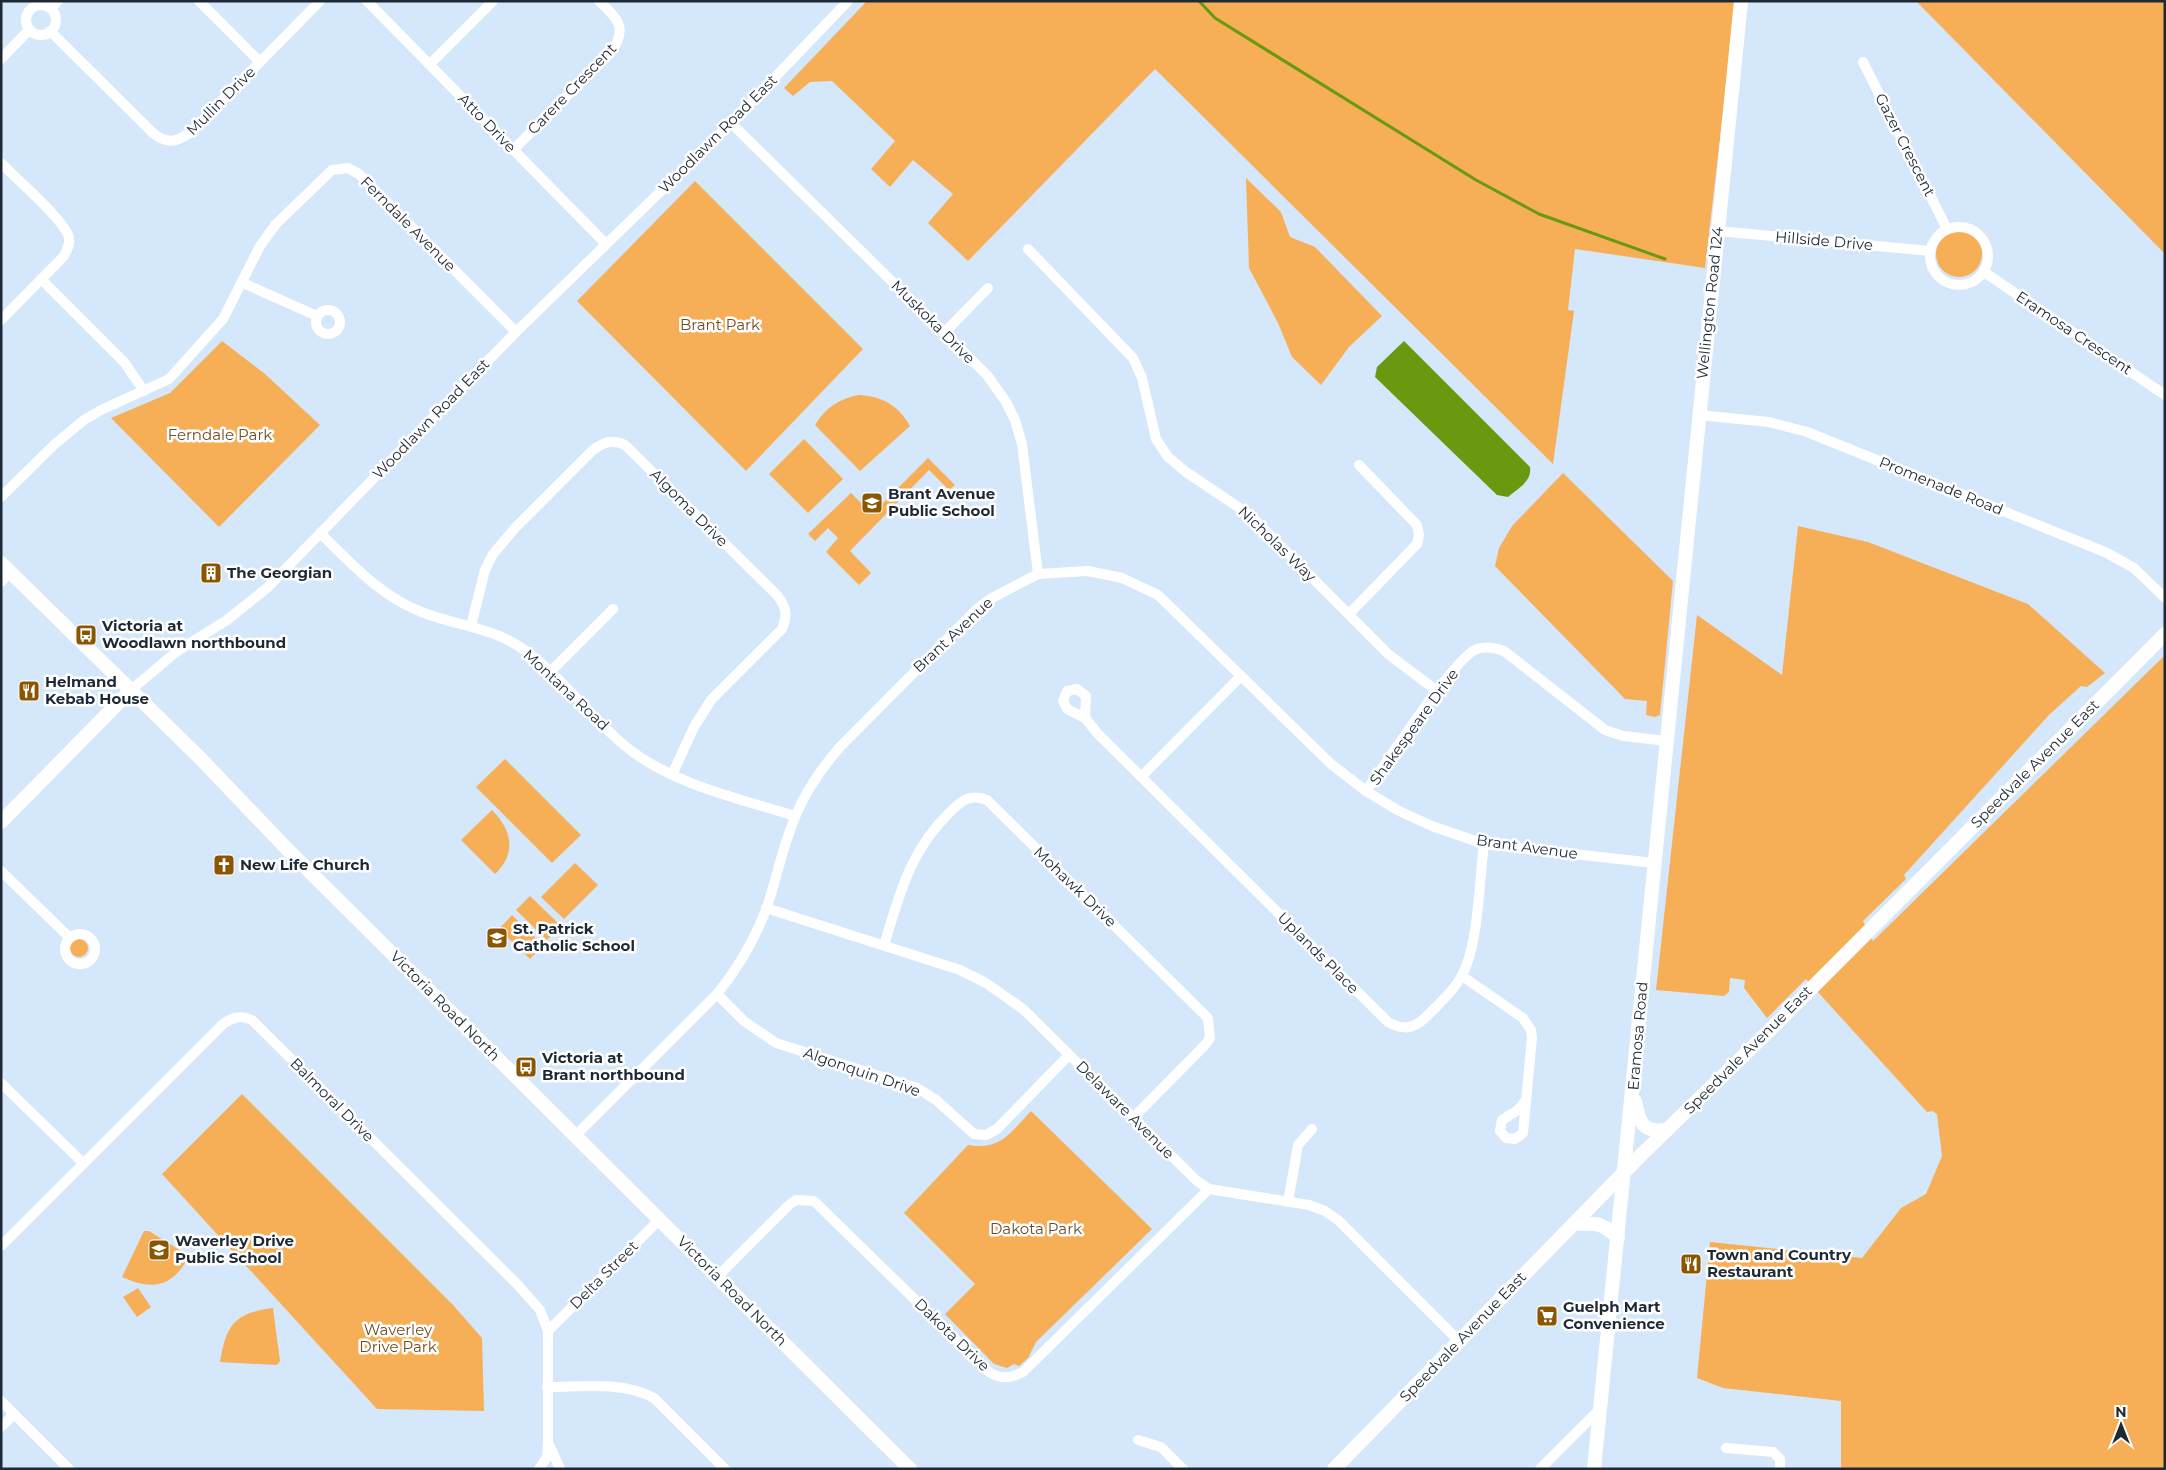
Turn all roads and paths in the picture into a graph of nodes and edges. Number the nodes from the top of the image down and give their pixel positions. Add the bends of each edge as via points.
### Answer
1 (22, 1) edge
2 (199, 1) edge
3 (320, 1) edge
4 (367, 1) edge
5 (493, 1) edge
6 (599, 1) edge
7 (848, 1) edge
8 (1741, 1) edge
9 (54, 5) edge
10 (29, 9) junction
11 (29, 30) junction
12 (50, 31) junction
13 (1, 59) edge
14 (260, 62) junction
15 (1863, 62) dead end
16 (430, 64) junction
17 (731, 122) junction
18 (513, 150) junction
19 (1, 163) edge
20 (1947, 229) junction
21 (1718, 231) junction
22 (606, 244) junction
23 (1028, 249) dead end
24 (1930, 251) junction
25 (1984, 272) junction
26 (41, 280) junction
27 (243, 283) junction
28 (988, 288) dead end
29 (317, 316) dead end
30 (1, 320) edge
31 (516, 332) junction
32 (944, 333) junction
33 (144, 391) junction
34 (2165, 395) edge
35 (1699, 415) junction
36 (1359, 465) dead end
37 (1, 497) edge
38 (320, 533) junction
39 (4, 572) edge
40 (1038, 574) junction
41 (2165, 598) edge
42 (1681, 604) joint
43 (613, 609) dead end
44 (1349, 614) junction
45 (471, 626) junction
46 (2165, 634) edge
47 (550, 672) junction
48 (1241, 676) junction
49 (131, 690) junction
50 (1437, 691) junction
51 (1085, 718) dead end
52 (1667, 742) junction
53 (672, 775) junction
54 (1141, 777) junction
55 (1366, 792) junction
56 (795, 816) junction
57 (1, 822) edge
58 (1484, 844) junction
59 (1654, 863) junction
60 (1, 871) edge
61 (766, 908) junction
62 (70, 937) dead end
63 (884, 945) junction
64 (1462, 976) junction
65 (717, 994) junction
66 (1069, 1056) junction
67 (1, 1083) edge
68 (1633, 1090) junction
69 (1526, 1100) dead end
70 (1132, 1118) junction
71 (1312, 1130) dead end
72 (1667, 1130) junction
73 (576, 1136) junction
74 (82, 1163) junction
75 (1624, 1173) junction
76 (1210, 1189) junction
77 (1288, 1202) junction
78 (660, 1219) junction
79 (1574, 1224) junction
80 (1618, 1238) junction
81 (1, 1246) edge
82 (718, 1276) junction
83 (548, 1332) junction
84 (1459, 1341) junction
85 (547, 1387) junction
86 (1, 1401) edge
87 (1601, 1408) junction
88 (14, 1414) junction
89 (1, 1427) edge
90 (1138, 1440) dead end
91 (548, 1442) junction
92 (1726, 1448) dead end
93 (70, 1469) edge
94 (539, 1469) edge
95 (560, 1469) edge
96 (725, 1469) edge
97 (910, 1469) edge
98 (1183, 1469) edge
99 (1334, 1469) edge
100 (1540, 1469) edge
101 (1594, 1469) edge
102 (1780, 1469) edge

1 - 10 street
2 - 14 street
3 - 14 street, Mullin Drive
4 - 16 street, Atto Drive
5 - 16 street
6 - 18 street, Carere Crescent via 617,20 620,27 618,42
7 - 17 street, Woodlawn Road East
8 - 21 main road, Wellington Road 124
9 - 10 street via 39,4
9 - 12 street via 56,19
10 - 11 street via 25,20
11 - 12 street via 40,35
11 - 13 street
12 - 14 street, Mullin Drive via 153,133 166,141 180,139 192,131
15 - 20 street, Gazer Crescent
16 - 18 street, Atto Drive
17 - 22 street, Woodlawn Road East
17 - 32 street, Muskoka Drive
18 - 22 street, Atto Drive
19 - 26 street via 60,221 67,232 69,245 66,252
20 - 24 street via 1933,242
20 - 25 street via 1966,227 1982,238 1988,256
21 - 24 street, Hillside Drive
21 - 35 main road, Wellington Road 124
22 - 31 street, Woodlawn Road East
23 - 44 street, Nicholas Way via 1133,358 1142,378 1156,439 1168,457 1250,515
24 - 25 street via 1930,262 1943,281 1965,285
25 - 34 street, Eramosa Crescent
26 - 30 street
26 - 33 street via 124,362
27 - 29 street
27 - 31 street, Ferndale Avenue via 260,246 276,224 328,173 348,168 359,174
27 - 33 street, Ferndale Avenue via 225,317 207,339 169,379
28 - 32 street
31 - 38 street, Woodlawn Road East
32 - 40 street, Muskoka Drive via 987,375 1015,420 1022,444
33 - 37 street, Ferndale Avenue via 84,420
35 - 41 street, Promenade Road via 1769,422 1807,432 2105,552 2134,568
35 - 42 main road, Wellington Road 124
36 - 44 street via 1417,525 1419,535 1417,544
38 - 45 street, Montana Road via 374,586 398,601 424,613
38 - 49 street, Woodlawn Road East via 239,612 176,652
39 - 49 main road, Victoria Road North
40 - 48 street, Brant Avenue via 1088,571 1122,578 1158,595
40 - 56 street, Brant Avenue via 1004,590 976,610 839,748 812,784
42 - 52 main road, Eramosa Road
43 - 47 street
44 - 50 street, Nicholas Way via 1388,654
45 - 47 street, Montana Road via 519,646
45 - 53 street, Algoma Drive via 485,570 504,540 592,450 611,440 625,445 786,607 782,628 703,712
46 - 72 main road, Speedvale Avenue East
47 - 53 street, Montana Road via 624,745
48 - 54 street
48 - 55 street, Brant Avenue via 1332,764
49 - 57 main road, Woodlawn Road East
49 - 73 main road, Victoria Road North
50 - 52 street, Shakespeare Drive via 1464,658 1476,649 1490,647 1504,651 1605,730
50 - 55 street, Shakespeare Drive
51 - 54 street, Uplands Place
52 - 59 main road, Eramosa Road
53 - 56 street, Montana Road
54 - 64 street, Uplands Place via 1388,1022 1403,1028 1420,1024
55 - 58 street, Brant Avenue via 1432,826
56 - 61 street, Brant Avenue
58 - 59 street, Brant Avenue
58 - 64 street, Uplands Place via 1471,949
59 - 68 main road, Eramosa Road
60 - 62 street
61 - 63 street, Delaware Avenue
61 - 65 street, Brant Avenue via 744,955
63 - 66 street, Delaware Avenue via 960,970 986,983 1023,1009
63 - 70 street, Mohawk Drive via 905,879 924,840 962,800 978,797 987,800 1208,1018 1210,1038 1204,1046
64 - 69 street via 1529,1024 1532,1038
65 - 66 street, Algonquin Drive via 744,1021 776,1043 917,1088 936,1100 974,1134 986,1136 996,1130
65 - 73 street, Brant Avenue
66 - 70 street, Delaware Avenue
67 - 74 street
68 - 72 main road via 1641,1122 1646,1128
68 - 75 main road, Eramosa Road
70 - 76 street, Delaware Avenue
71 - 77 street via 1298,1145
72 - 75 main road, Speedvale Avenue East
73 - 78 main road, Victoria Road North
74 - 81 street, Balmoral Drive
74 - 83 street, Balmoral Drive via 223,1024 231,1018 245,1017 258,1026 518,1284 540,1310
75 - 79 main road, Speedvale Avenue East
75 - 80 main road, Eramosa Road
76 - 77 street, Delaware Avenue
76 - 82 street, Dakota Drive via 1023,1372 1012,1377 1003,1378 989,1372 814,1201 796,1200 788,1204
77 - 84 street, Delaware Avenue via 1309,1205 1338,1220
78 - 82 main road, Victoria Road North
78 - 83 street, Delta Street
79 - 80 main road via 1606,1226
79 - 84 main road, Speedvale Avenue East
80 - 87 main road, Eramosa Road
82 - 97 main road, Victoria Road North
83 - 85 street, Balmoral Drive
84 - 99 main road, Speedvale Avenue East
85 - 91 street, Balmoral Drive
85 - 96 street via 624,1387 640,1391 654,1398
86 - 88 street
87 - 100 street
87 - 101 main road, Eramosa Road
88 - 89 street
88 - 93 street
90 - 98 street via 1161,1447
91 - 94 street, Balmoral Drive via 547,1457
91 - 95 street
92 - 102 street via 1773,1452 1780,1459

